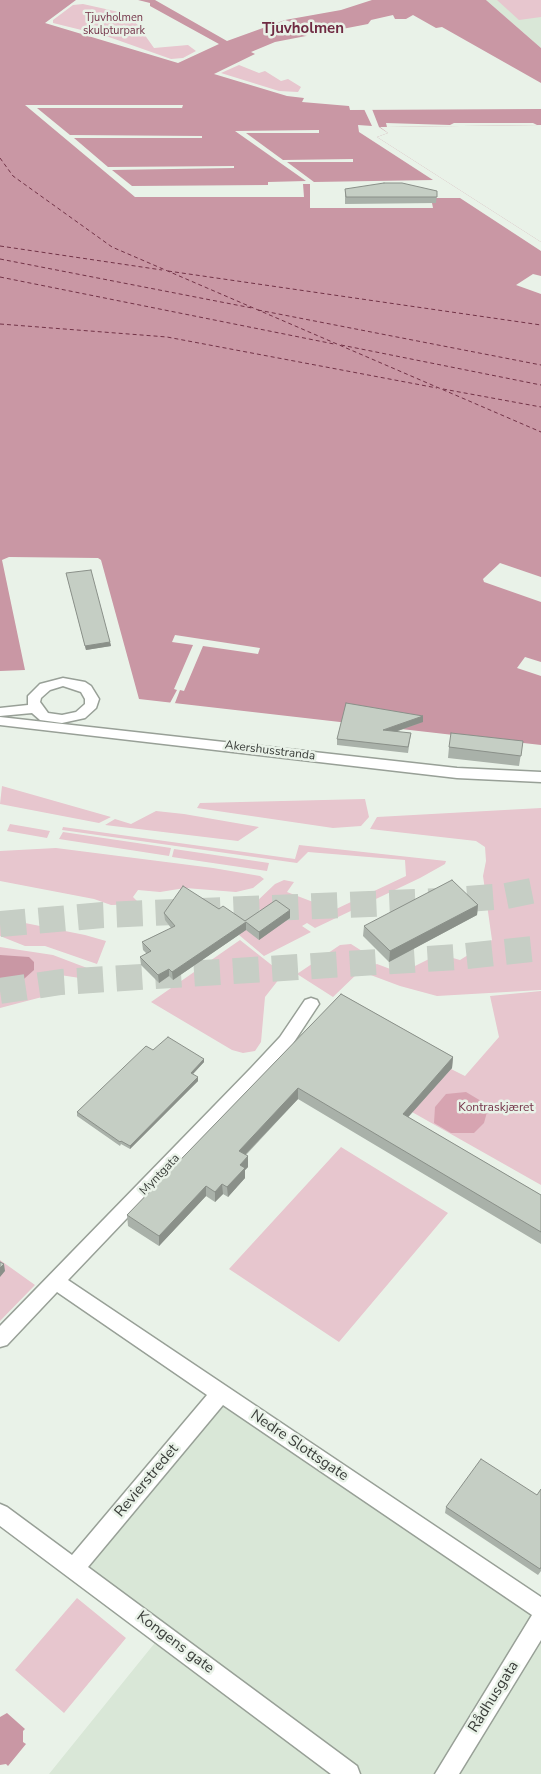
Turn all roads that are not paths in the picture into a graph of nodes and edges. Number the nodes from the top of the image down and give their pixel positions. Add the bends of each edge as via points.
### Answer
1 (35, 708) dead end
2 (0, 712) edge
3 (0, 721) edge
4 (541, 777) edge
5 (312, 1004) dead end
6 (56, 1282) junction
7 (0, 1339) edge
8 (221, 1394) junction
9 (0, 1514) edge
10 (74, 1568) junction
11 (541, 1609) edge
12 (541, 1620) edge
13 (349, 1774) edge
14 (446, 1774) edge

1 - 2 street
3 - 4 street, Akershusstranda via 457,773
5 - 6 street, Myntgata via 286,1041 257,1073
6 - 7 street, Myntgata
6 - 8 street, Nedre Slottsgate
8 - 10 street, Revierstredet
8 - 11 street, Nedre Slottsgate
9 - 10 street, Kongens gate
10 - 13 street, Kongens gate
12 - 14 street, Rådhusgata

